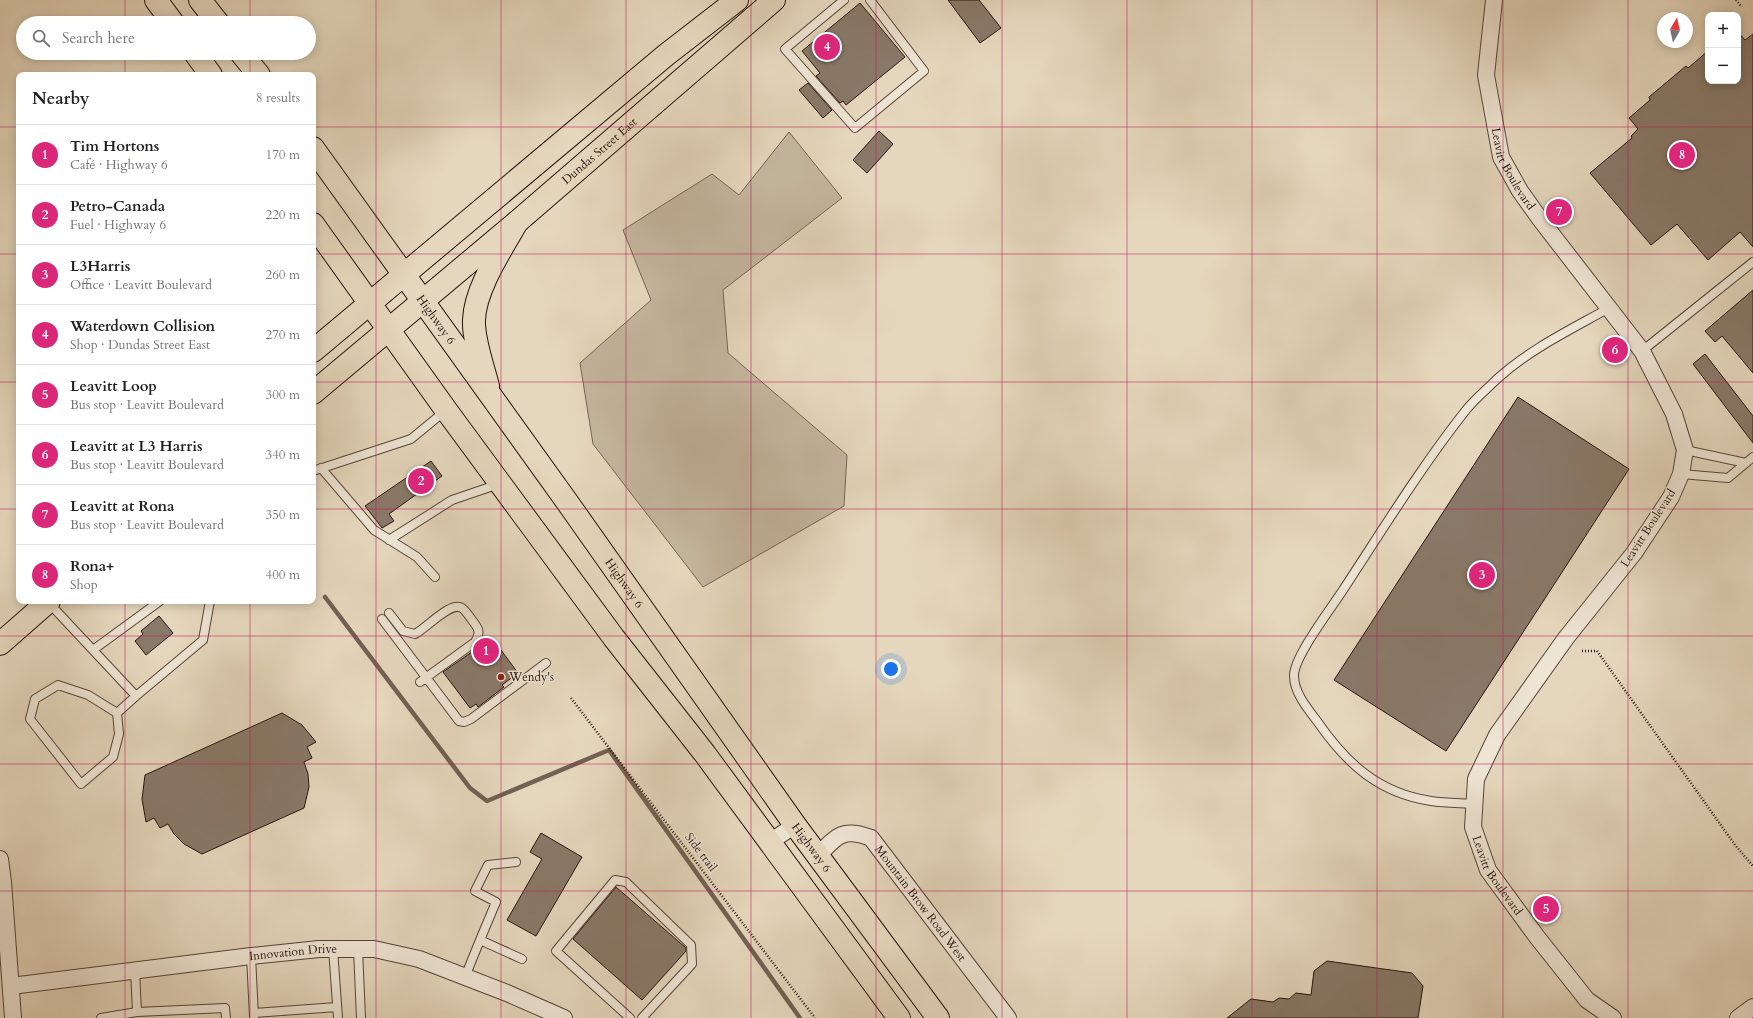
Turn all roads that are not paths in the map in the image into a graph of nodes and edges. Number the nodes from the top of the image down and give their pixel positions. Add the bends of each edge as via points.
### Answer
1 (156, 0) edge
2 (200, 0) edge
3 (737, 0) edge
4 (774, 0) edge
5 (844, 0) edge
6 (870, 0) edge
7 (1494, 0) edge
8 (168, 16) edge
9 (213, 16) edge
10 (200, 60) edge
11 (247, 60) edge
12 (209, 72) edge
13 (257, 72) edge
14 (316, 152) edge
15 (517, 222) junction
16 (316, 228) edge
17 (1753, 262) edge
18 (404, 273) junction
19 (423, 300) junction
20 (368, 303) junction
21 (1609, 308) junction
22 (388, 329) junction
23 (316, 348) edge
24 (1642, 351) junction
25 (316, 390) edge
26 (490, 396) junction
27 (446, 410) junction
28 (1684, 450) junction
29 (1753, 457) edge
30 (1746, 463) junction
31 (317, 470) edge
32 (1681, 474) junction
33 (500, 484) junction
34 (389, 540) junction
35 (435, 577) dead end
36 (45, 604) edge
37 (51, 604) edge
38 (156, 604) edge
39 (209, 604) edge
40 (389, 613) dead end
41 (382, 619) dead end
42 (0, 644) edge
43 (93, 650) junction
44 (546, 663) dead end
45 (423, 680) junction
46 (136, 696) junction
47 (117, 713) junction
48 (1475, 804) junction
49 (795, 825) junction
50 (770, 842) junction
51 (818, 856) junction
52 (0, 859) edge
53 (516, 862) dead end
54 (480, 940) junction
55 (333, 949) junction
56 (358, 949) junction
57 (251, 956) junction
58 (522, 959) dead end
59 (135, 970) junction
60 (465, 977) junction
61 (11, 986) junction
62 (337, 1007) junction
63 (1753, 1007) edge
64 (137, 1012) junction
65 (254, 1016) edge
66 (13, 1018) edge
67 (101, 1018) edge
68 (226, 1018) edge
69 (338, 1018) edge
70 (361, 1018) edge
71 (564, 1018) edge
72 (630, 1018) edge
73 (642, 1018) edge
74 (899, 1018) edge
75 (938, 1018) edge
76 (1008, 1018) edge
77 (1613, 1018) edge
78 (1738, 1018) edge

1 - 8 main road
2 - 9 main road
3 - 18 main road via 666,55
4 - 15 main road, Dundas Street East
5 - 6 lane via 785,49 855,128 924,72
7 - 21 street, Leavitt Boulevard via 1486,75 1501,157 1520,191 1540,219
10 - 12 main road
11 - 13 main road
14 - 18 main road, Highway 6
15 - 19 main road, Dundas Street East
15 - 26 main road via 485,282 475,308 475,333
16 - 20 main road
17 - 24 lane
18 - 19 main road, Highway 6
18 - 20 main road
19 - 22 main road, Dundas Street East
19 - 26 main road, Highway 6
20 - 22 main road
20 - 23 main road
21 - 24 street, Leavitt Boulevard
21 - 48 lane via 1536,348 1468,408 1428,460 1319,626 1301,654 1294,675 1298,692 1311,714 1334,747 1361,773 1373,781 1405,794 1430,801
22 - 25 main road, Dundas Street East
22 - 27 main road
24 - 28 street, Leavitt Boulevard via 1674,414
26 - 49 main road, Highway 6
27 - 31 lane via 411,439
27 - 33 main road
28 - 30 lane
28 - 32 street, Leavitt Boulevard
29 - 30 lane
30 - 32 lane via 1728,478
31 - 34 lane via 374,530
32 - 48 street, Leavitt Boulevard via 1671,498 1634,552 1566,638 1497,735 1476,779
33 - 34 lane via 452,500
33 - 50 main road
34 - 35 lane via 417,556
36 - 42 main road
37 - 43 lane
38 - 43 lane
39 - 46 lane via 203,640
40 - 45 lane via 403,631 415,634 450,608 457,606 464,609 479,629 475,642
41 - 45 lane
43 - 46 lane
44 - 45 lane via 464,722 453,715
46 - 47 lane
47 - 47 lane via 119,734 113,757 81,784 30,719 35,698 58,685 88,695
48 - 77 street, Leavitt Boulevard via 1473,827 1488,870 1587,1000
49 - 50 street
49 - 51 main road, Highway 6
50 - 74 main road
51 - 75 main road, Highway 6
51 - 76 street, Mountain Brow Road West via 834,838 848,832 871,838
52 - 61 street
53 - 54 lane via 488,865 475,891 496,902
54 - 58 lane
54 - 60 lane
55 - 56 street, Innovation Drive
55 - 57 street, Innovation Drive
55 - 62 lane
56 - 60 street, Innovation Drive via 374,949 419,959
56 - 70 lane
57 - 59 street, Innovation Drive
57 - 65 lane
59 - 61 street, Innovation Drive
59 - 64 lane
60 - 71 street, Innovation Drive
61 - 66 street
62 - 65 lane
62 - 69 lane
63 - 78 street
64 - 67 lane
64 - 68 lane via 225,1008
72 - 73 lane via 556,951 615,880 626,882 691,945 692,964

